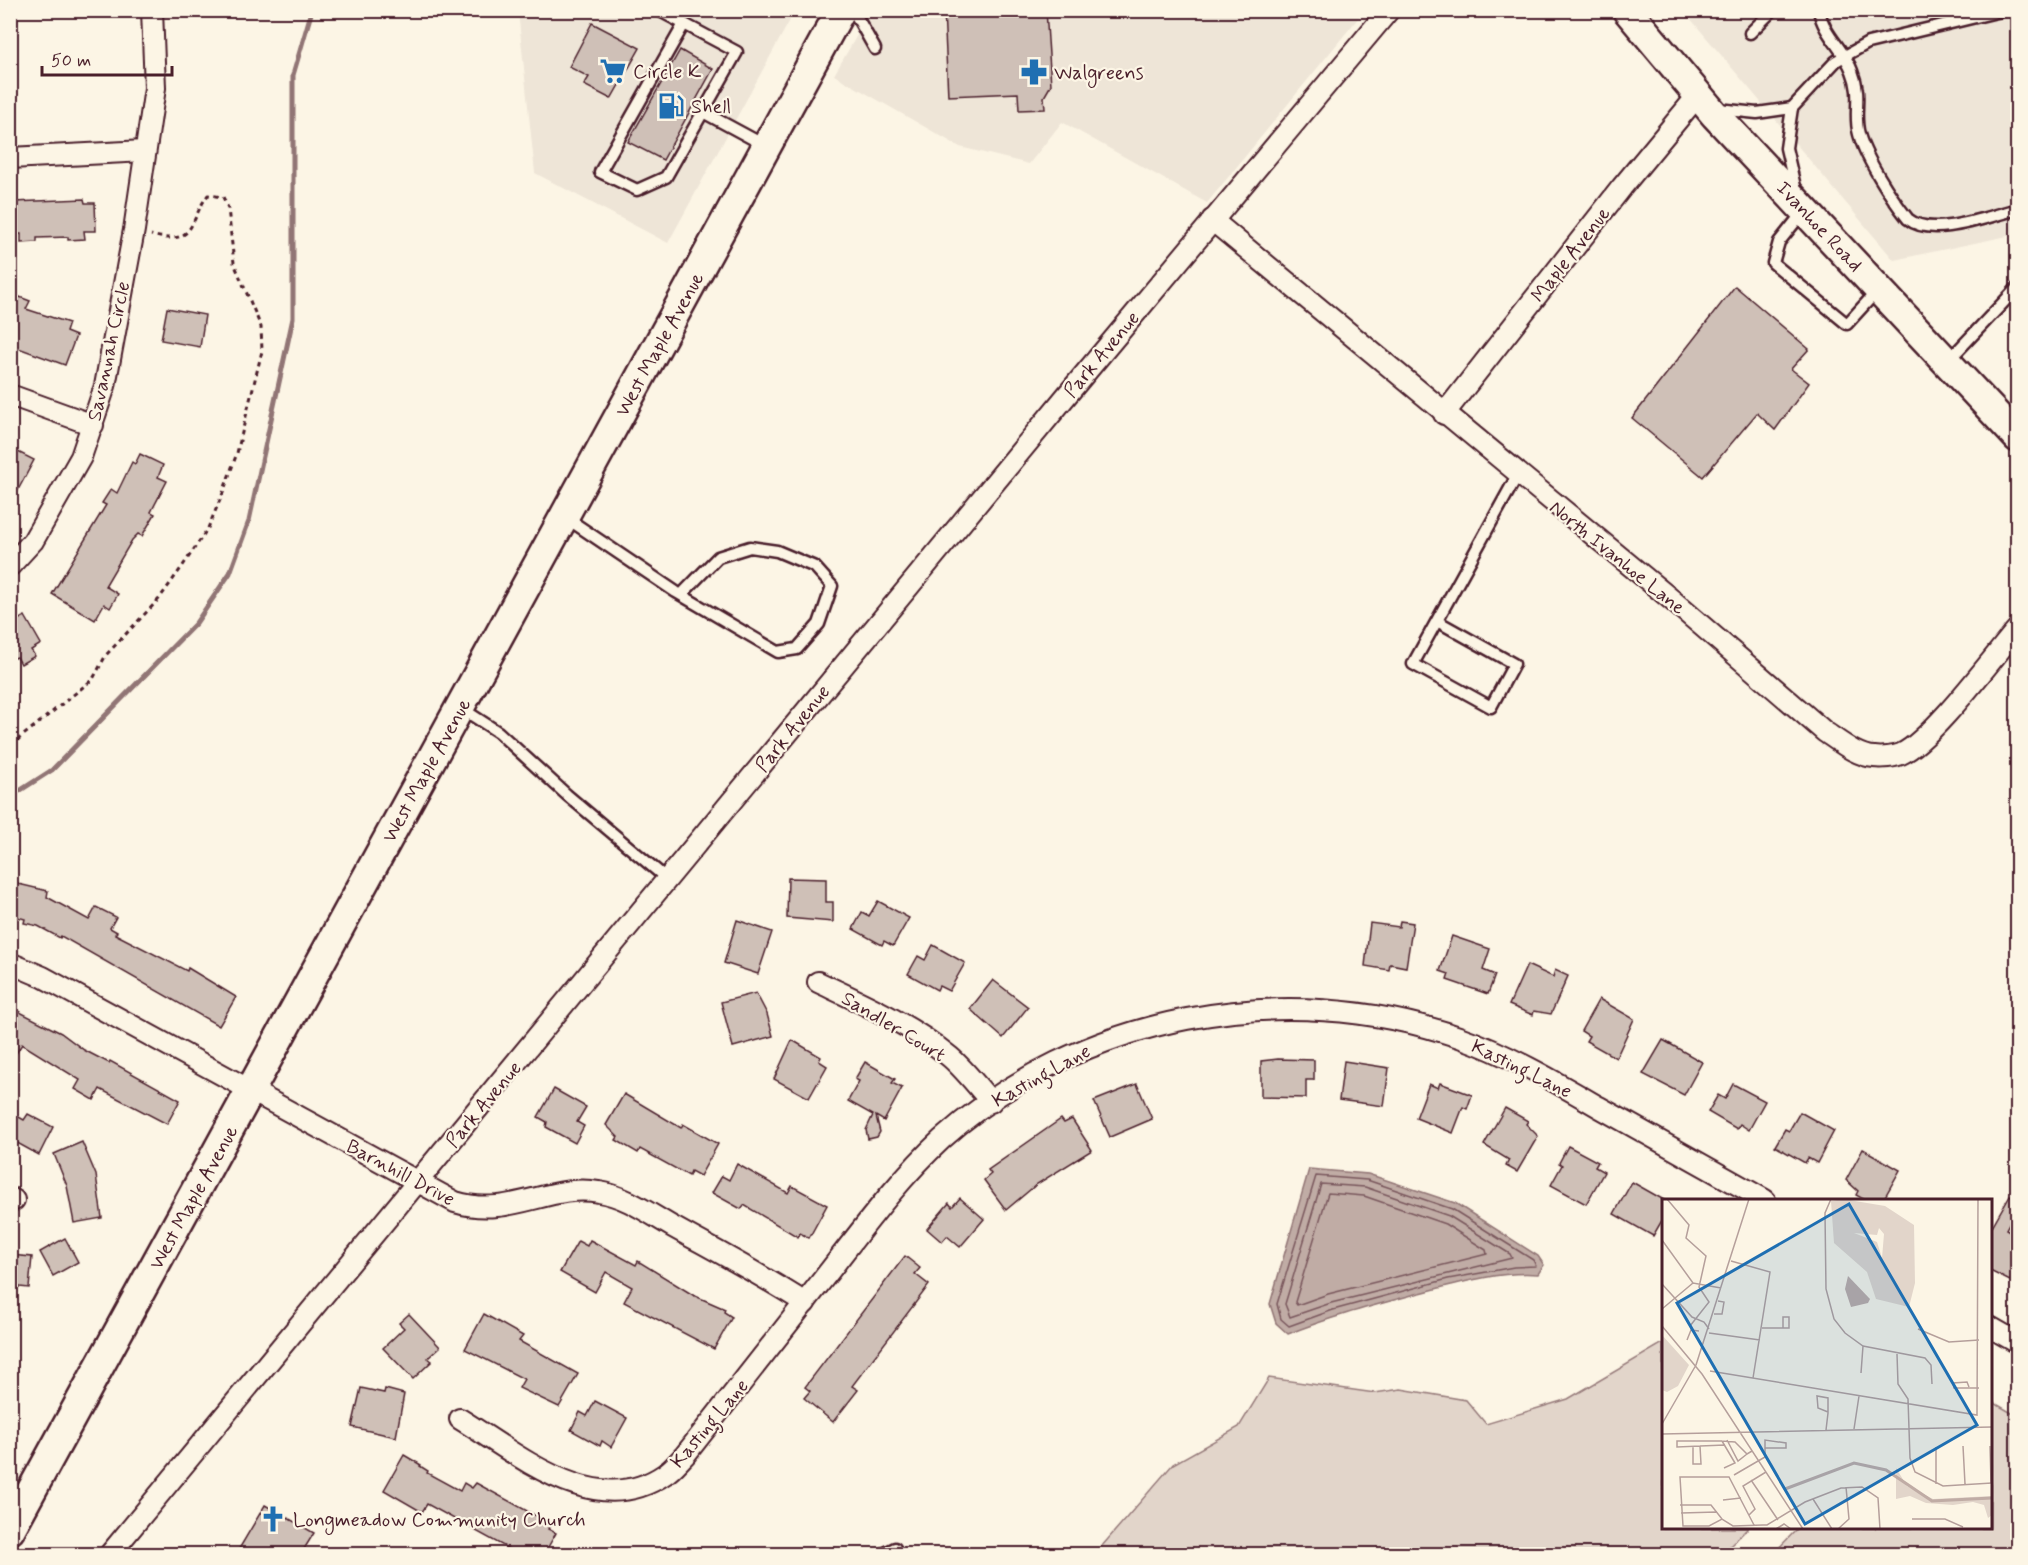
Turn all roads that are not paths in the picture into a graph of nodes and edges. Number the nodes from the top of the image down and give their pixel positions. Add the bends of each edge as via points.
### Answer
1 (152, 10) edge
2 (658, 10) edge
3 (841, 10) edge
4 (853, 10) edge
5 (1389, 10) edge
6 (1627, 10) edge
7 (1773, 10) edge
8 (1819, 10) edge
9 (2006, 10) edge
10 (684, 24) junction
11 (1750, 33) dead end
12 (875, 49) dead end
13 (1846, 56) junction
14 (1703, 102) junction
15 (1792, 108) junction
16 (703, 112) junction
17 (767, 146) junction
18 (145, 152) junction
19 (10, 158) edge
20 (1802, 206) junction
21 (2018, 209) edge
22 (1212, 220) junction
23 (2018, 287) edge
24 (1879, 288) junction
25 (1947, 362) junction
26 (10, 395) edge
27 (1444, 414) junction
28 (93, 425) junction
29 (2018, 438) edge
30 (1518, 474) junction
31 (565, 517) junction
32 (10, 566) edge
33 (681, 595) junction
34 (1437, 621) junction
35 (2018, 628) edge
36 (460, 708) junction
37 (668, 879) junction
38 (10, 963) edge
39 (818, 982) dead end
40 (252, 1091) junction
41 (991, 1102) junction
42 (417, 1181) junction
43 (1763, 1199) edge
44 (805, 1303) junction
45 (1992, 1328) edge
46 (2018, 1343) edge
47 (460, 1419) dead end
48 (10, 1530) edge
49 (895, 1548) dead end
50 (111, 1554) edge
51 (883, 1554) edge

1 - 18 street, Savannah Circle via 155,88
2 - 10 lane
3 - 17 main road, West Maple Avenue
4 - 12 lane
5 - 22 street, Park Avenue
6 - 14 main road, Ivanhoe Road
7 - 11 lane
8 - 13 lane via 1826,30
9 - 13 lane via 1868,43
10 - 16 lane via 737,52
10 - 16 lane via 600,172 637,190 666,177
13 - 15 lane
13 - 21 lane via 1858,88 1858,129 1863,145 1908,219 1919,226 1938,228
14 - 15 lane via 1756,113
14 - 20 main road, Ivanhoe Road
14 - 27 street, Maple Avenue via 1622,187
15 - 20 lane via 1786,148
16 - 17 lane
17 - 31 main road, West Maple Avenue
18 - 19 street
18 - 28 street, Savannah Circle via 105,386
20 - 24 main road, Ivanhoe Road
20 - 24 lane via 1779,242 1773,263 1847,324
22 - 27 street, North Ivanhoe Lane
22 - 37 street, Park Avenue
23 - 25 lane
24 - 25 main road, Ivanhoe Road
25 - 29 main road, Ivanhoe Road
26 - 28 street
27 - 30 street, North Ivanhoe Lane
28 - 32 street, Savannah Circle via 81,457 33,541
30 - 34 lane
30 - 35 street, North Ivanhoe Lane via 1825,732 1852,750 1873,757 1902,754 1916,744
31 - 33 lane
31 - 36 main road, West Maple Avenue
33 - 33 lane via 778,652 797,649 819,624 832,586 815,567 777,551 750,547 718,557
34 - 34 lane via 1413,664 1491,707 1514,664
36 - 37 lane via 498,732
36 - 40 main road, West Maple Avenue
37 - 42 street, Park Avenue
38 - 40 street, Barnhill Drive via 43,976
39 - 41 street, Sandler Court via 933,1044
40 - 42 street, Barnhill Drive
40 - 48 main road, West Maple Avenue
41 - 43 street, Kasting Lane via 1055,1064 1154,1025 1234,1011 1298,1008 1368,1014 1461,1038 1531,1068
41 - 44 street, Kasting Lane via 943,1138 901,1180
42 - 44 street, Barnhill Drive via 471,1207 505,1207 572,1192 599,1191 625,1200
42 - 50 street, Park Avenue
44 - 47 street, Kasting Lane via 685,1455 665,1474 636,1488 616,1493 574,1485
45 - 46 street
49 - 51 lane

